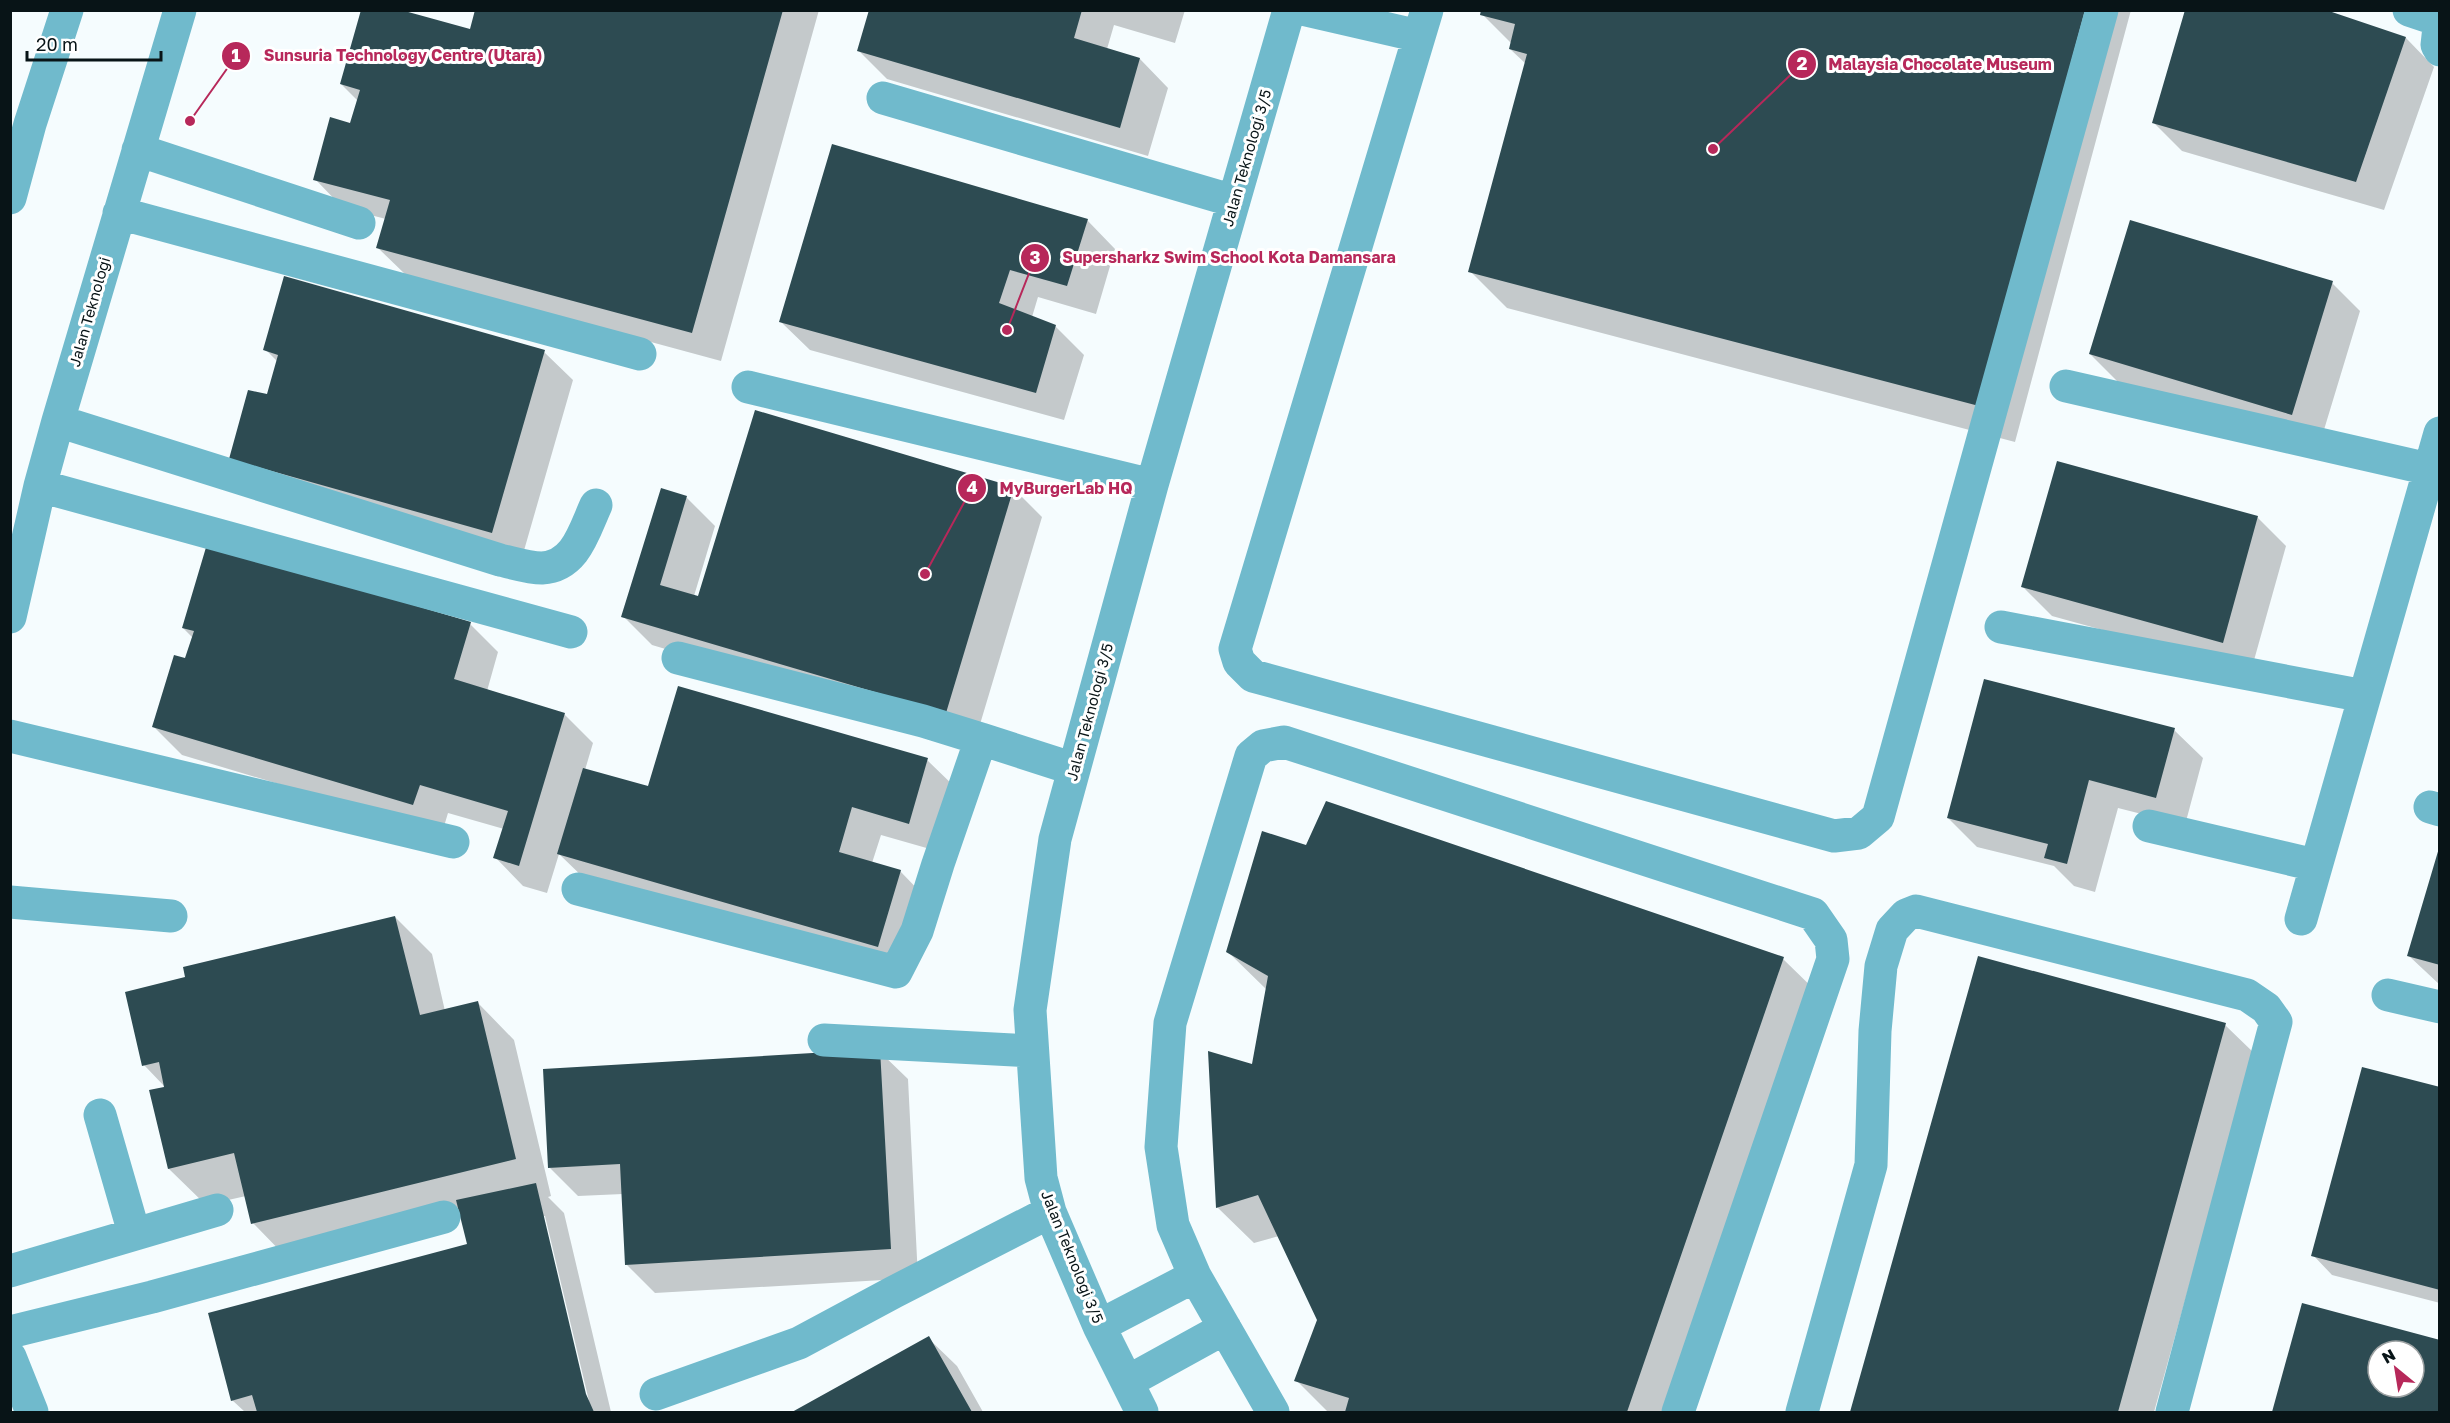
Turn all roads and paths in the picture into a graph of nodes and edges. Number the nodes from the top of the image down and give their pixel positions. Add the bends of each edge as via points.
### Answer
1 (67, 10) edge
2 (180, 10) edge
3 (1289, 10) edge
4 (1306, 10) edge
5 (2102, 10) edge
6 (2409, 10) edge
7 (1423, 23) edge
8 (2439, 50) edge
9 (883, 98) dead end
10 (18, 140) edge
11 (138, 150) junction
12 (10, 198) edge
13 (1234, 201) junction
14 (119, 213) junction
15 (359, 224) dead end
16 (640, 354) dead end
17 (2066, 386) dead end
18 (748, 387) dead end
19 (58, 421) junction
20 (2439, 433) edge
21 (2429, 469) junction
22 (1152, 485) junction
23 (40, 486) junction
24 (596, 505) dead end
25 (10, 617) edge
26 (2001, 627) dead end
27 (572, 632) dead end
28 (678, 658) dead end
29 (2364, 696) junction
30 (10, 736) edge
31 (981, 739) junction
32 (1074, 769) junction
33 (2149, 826) dead end
34 (453, 842) dead end
35 (2315, 865) junction
36 (578, 889) dead end
37 (10, 902) edge
38 (171, 916) dead end
39 (2301, 919) dead end
40 (2388, 995) dead end
41 (2439, 1007) edge
42 (824, 1040) dead end
43 (1032, 1051) junction
44 (100, 1115) dead end
45 (217, 1210) dead end
46 (1050, 1212) junction
47 (444, 1217) dead end
48 (134, 1233) junction
49 (10, 1271) edge
50 (1195, 1276) junction
51 (1099, 1326) junction
52 (1225, 1328) junction
53 (10, 1332) edge
54 (10, 1357) edge
55 (1127, 1382) junction
56 (656, 1394) dead end
57 (32, 1413) edge
58 (1142, 1413) edge
59 (1274, 1413) edge
60 (1678, 1413) edge
61 (1802, 1413) edge
62 (2172, 1413) edge

1 - 10 street
2 - 11 street, Jalan Teknologi
3 - 13 street, Jalan Teknologi 3/5
4 - 7 street
5 - 7 street via 1878,818 1859,833 1834,836 1253,676 1239,662 1235,649
6 - 8 street via 2433,18 2439,27
9 - 13 street
10 - 12 street
11 - 14 street, Jalan Teknologi
11 - 15 street
13 - 22 street, Jalan Teknologi 3/5
14 - 16 street
14 - 19 street, Jalan Teknologi
17 - 21 street
18 - 22 street
19 - 23 street, Jalan Teknologi
19 - 24 street via 500,560 541,568 562,563 576,550
20 - 21 street
21 - 29 street
22 - 32 street, Jalan Teknologi 3/5
23 - 25 street, Jalan Teknologi
23 - 27 street
26 - 29 street
28 - 31 street
29 - 35 street
30 - 34 street
31 - 32 street
31 - 36 street via 917,932 896,972
32 - 43 street, Jalan Teknologi 3/5 via 1055,839 1030,1010
33 - 35 street
35 - 39 street
37 - 38 street
40 - 41 street
42 - 43 street
43 - 46 street, Jalan Teknologi 3/5 via 1041,1178
44 - 48 street
45 - 48 street
46 - 51 street, Jalan Teknologi 3/5
46 - 56 street via 799,1343
47 - 53 street
48 - 49 street
50 - 51 street
50 - 52 street
50 - 60 street via 1173,1225 1161,1147 1170,1023 1251,756 1263,746 1284,742 1813,914 1831,940 1833,958
51 - 55 street, Jalan Teknologi 3/5
52 - 55 street
52 - 59 street
54 - 57 street
55 - 58 street, Jalan Teknologi 3/5
61 - 62 street via 1871,1165 1881,966 1892,930 1917,910 2247,995 2266,1008 2276,1022

